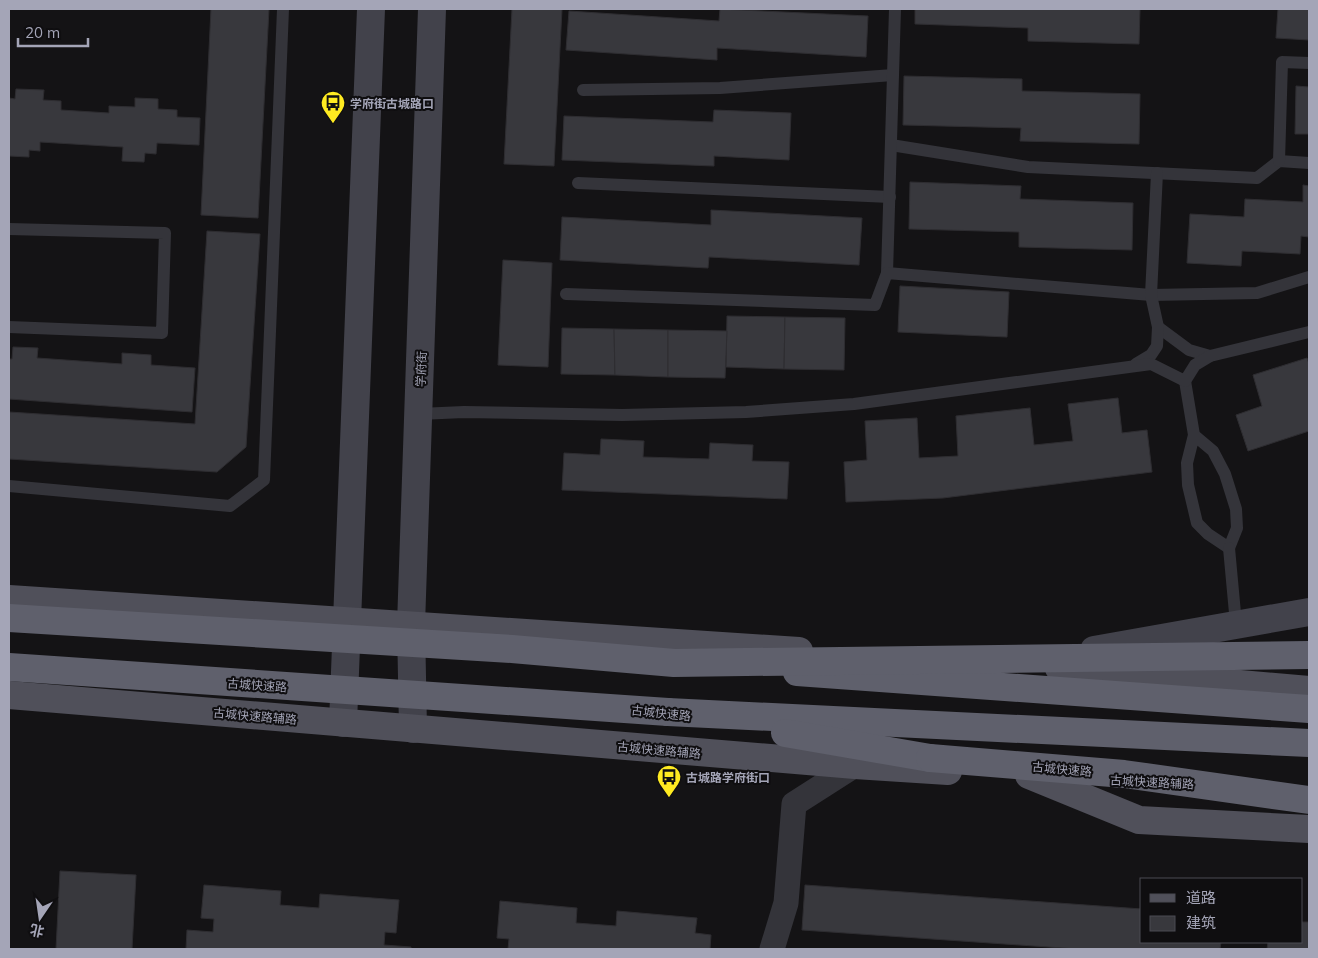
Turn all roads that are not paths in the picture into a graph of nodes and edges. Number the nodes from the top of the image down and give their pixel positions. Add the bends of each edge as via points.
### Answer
1 (283, 9) edge
2 (371, 9) edge
3 (432, 9) edge
4 (895, 9) edge
5 (1309, 63) edge
6 (893, 75) junction
7 (583, 90) dead end
8 (891, 145) junction
9 (1279, 160) junction
10 (1309, 163) edge
11 (1157, 173) junction
12 (578, 183) dead end
13 (890, 196) junction
14 (9, 230) edge
15 (888, 274) junction
16 (1309, 277) edge
17 (566, 294) dead end
18 (1152, 295) junction
19 (9, 327) edge
20 (1158, 327) junction
21 (1309, 332) edge
22 (1210, 356) junction
23 (1134, 365) junction
24 (1185, 381) junction
25 (419, 414) junction
26 (1194, 435) junction
27 (9, 486) edge
28 (1229, 548) junction
29 (9, 599) edge
30 (1309, 612) edge
31 (9, 618) edge
32 (348, 621) junction
33 (1236, 624) junction
34 (411, 625) junction
35 (1309, 655) edge
36 (674, 663) junction
37 (1015, 665) junction
38 (9, 667) edge
39 (1309, 690) edge
40 (9, 695) edge
41 (1309, 709) edge
42 (668, 712) junction
43 (343, 723) junction
44 (413, 729) junction
45 (1309, 743) edge
46 (855, 766) junction
47 (1029, 776) junction
48 (1309, 791) edge
49 (1309, 800) edge
50 (1309, 829) edge
51 (772, 949) edge

1 - 27 lane via 264,480 230,506
2 - 32 main road
3 - 25 main road, 学府街
4 - 6 lane
5 - 9 lane via 1282,62
6 - 7 lane via 720,88
6 - 8 lane
8 - 11 lane via 1028,167
8 - 13 lane
9 - 10 lane
9 - 11 lane via 1257,178
11 - 18 lane
12 - 13 lane
13 - 15 lane
14 - 19 lane via 165,233 162,333
15 - 17 lane via 875,305
15 - 18 lane
16 - 18 lane via 1257,292
18 - 20 lane
20 - 22 lane via 1189,350
20 - 23 lane via 1152,355
21 - 22 lane
22 - 24 lane via 1195,365
23 - 24 lane via 1151,364
23 - 25 lane via 854,404 746,412
24 - 26 lane
25 - 34 main road, 学府街
26 - 28 lane via 1213,451 1225,474 1236,509 1236,528
26 - 28 lane via 1187,464 1188,485 1197,523
28 - 33 lane
29 - 32 main road
30 - 33 main road
31 - 36 highway, bridge via 512,649
32 - 34 main road
32 - 43 main road
33 - 37 main road
34 - 37 main road
34 - 44 main road, 学府街
35 - 36 highway, bridge
36 - 41 highway, bridge
37 - 39 main road
38 - 42 highway, 古城快速路, bridge
40 - 43 main road, 古城快速路辅路
42 - 45 highway
42 - 49 highway, 古城快速路, bridge via 930,758 1124,774
43 - 44 main road, 古城快速路辅路
44 - 46 main road, 古城快速路辅路
46 - 47 main road, 古城快速路辅路
46 - 51 street via 794,804 786,903
47 - 48 main road, 古城快速路辅路
47 - 50 main road via 1139,820

